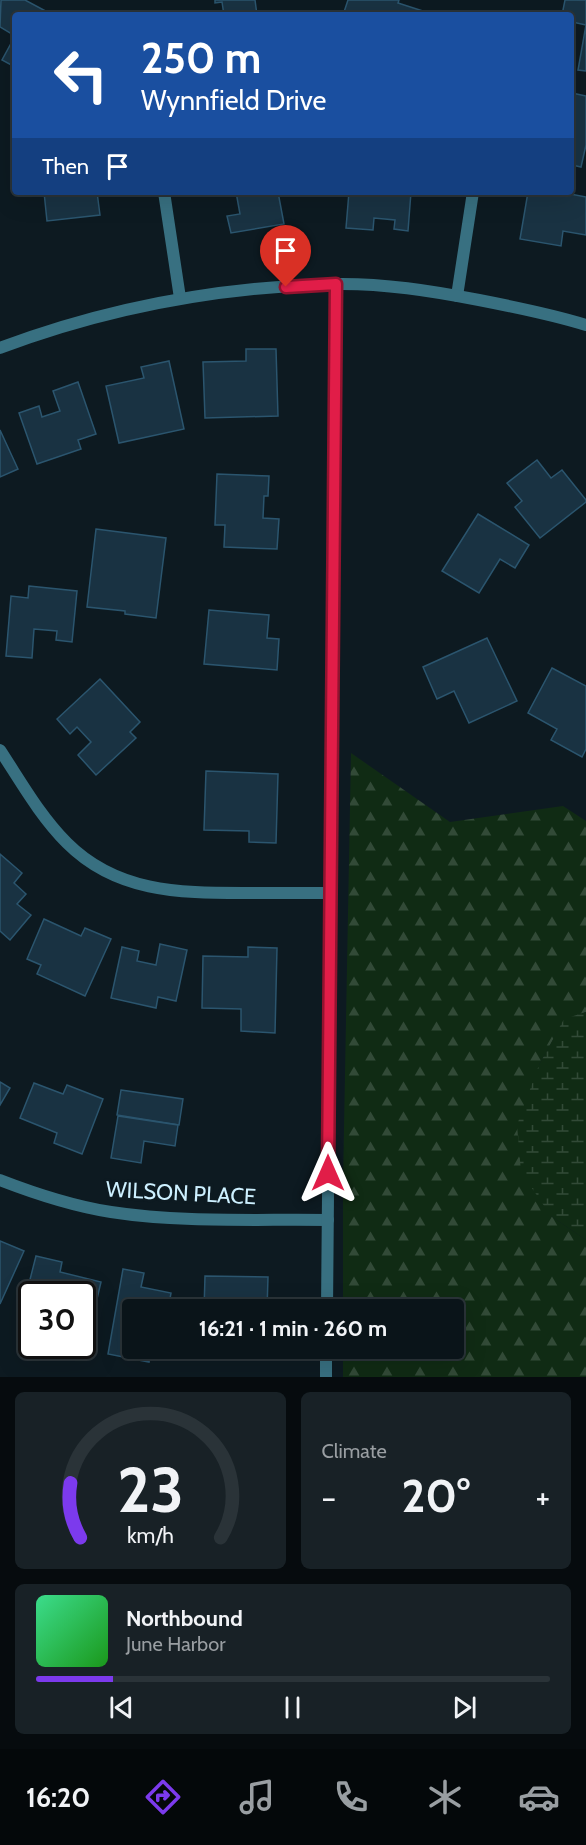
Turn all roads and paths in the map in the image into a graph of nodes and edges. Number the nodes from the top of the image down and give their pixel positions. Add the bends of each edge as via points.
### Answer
1 (164, 195) edge
2 (473, 195) edge
3 (336, 284) junction
4 (457, 296) junction
5 (180, 297) junction
6 (586, 325) edge
7 (0, 348) edge
8 (0, 750) edge
9 (330, 893) junction
10 (0, 1180) edge
11 (328, 1220) junction
12 (327, 1299) edge
13 (326, 1359) edge
14 (326, 1377) edge

1 - 5 street
2 - 4 street
3 - 4 street
3 - 5 street
3 - 9 street
4 - 6 street
5 - 7 street via 69,323
8 - 9 street via 48,822 69,845 95,865 125,879 178,892
9 - 11 street
10 - 11 street, WILSON PLACE via 68,1203 131,1215
11 - 12 street
13 - 14 street

